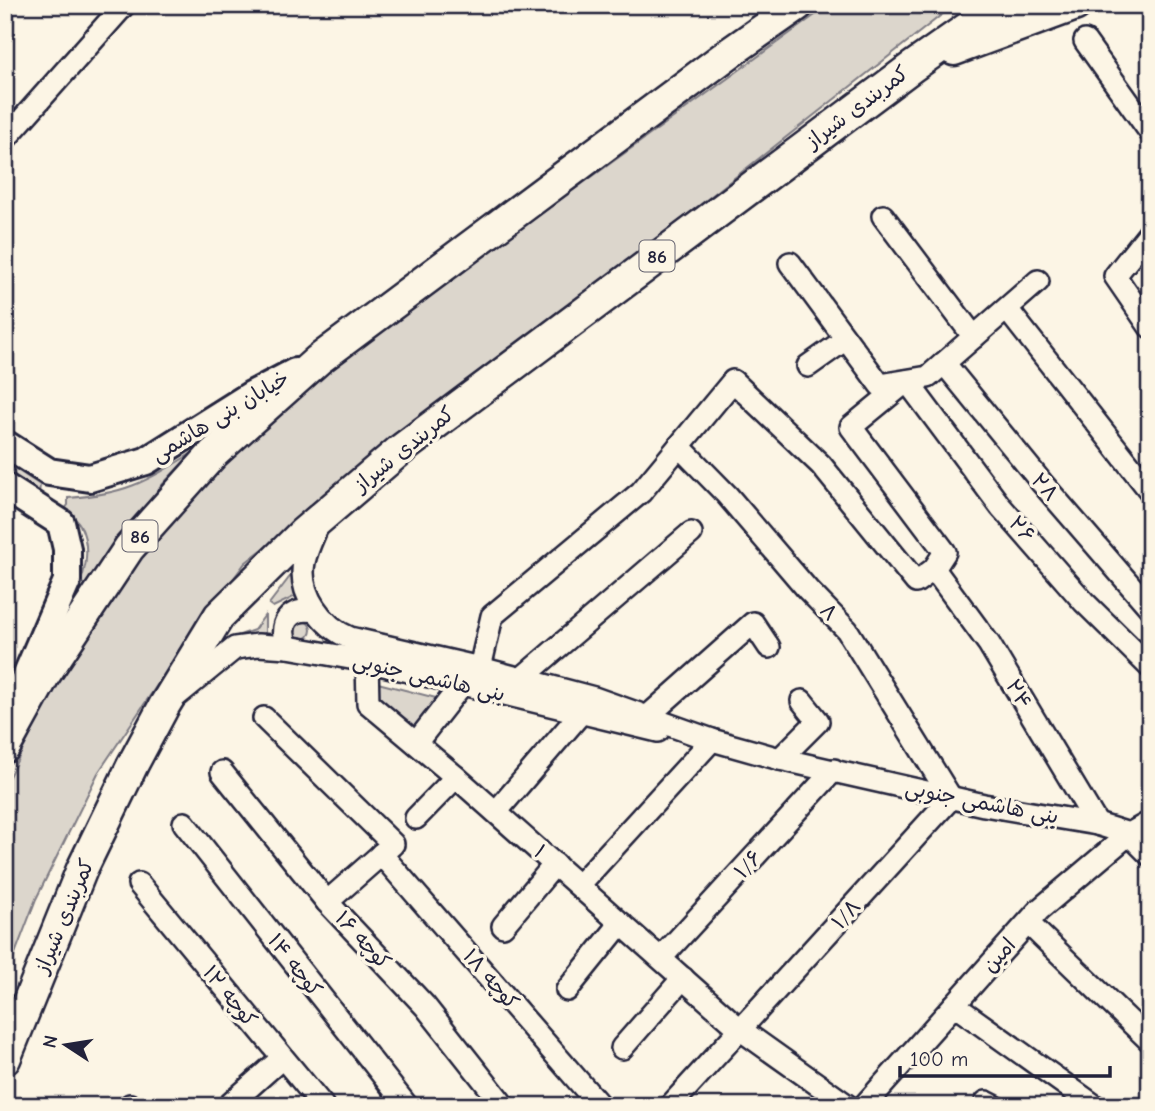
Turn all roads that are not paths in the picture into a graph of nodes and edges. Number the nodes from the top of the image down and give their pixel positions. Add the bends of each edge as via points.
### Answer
1 (124, 5) edge
2 (798, 5) edge
3 (1000, 5) edge
4 (1076, 5) edge
5 (1085, 41) dead end
6 (912, 67) junction
7 (1150, 132) edge
8 (5, 139) edge
9 (883, 216) dead end
10 (1150, 232) edge
11 (790, 263) dead end
12 (1038, 281) dead end
13 (1007, 309) junction
14 (1150, 327) edge
15 (974, 337) junction
16 (846, 339) junction
17 (318, 360) junction
18 (944, 363) junction
19 (808, 366) dead end
20 (907, 381) junction
21 (5, 444) edge
22 (679, 446) junction
23 (49, 472) junction
24 (1150, 491) edge
25 (16, 494) edge
26 (321, 517) junction
27 (691, 533) dead end
28 (934, 569) junction
29 (1150, 608) edge
30 (315, 611) junction
31 (288, 647) junction
32 (769, 647) dead end
33 (367, 661) junction
34 (1150, 667) edge
35 (480, 668) junction
36 (522, 678) junction
37 (463, 683) junction
38 (802, 701) dead end
39 (164, 706) junction
40 (581, 713) junction
41 (648, 716) junction
42 (264, 718) dead end
43 (712, 740) junction
44 (5, 741) edge
45 (416, 743) junction
46 (5, 747) edge
47 (780, 758) junction
48 (834, 770) junction
49 (222, 772) dead end
50 (456, 777) junction
51 (951, 798) junction
52 (496, 812) junction
53 (416, 818) dead end
54 (1150, 821) edge
55 (184, 823) dead end
56 (1097, 824) junction
57 (1129, 834) junction
58 (381, 855) junction
59 (1150, 855) edge
60 (555, 864) junction
61 (139, 884) dead end
62 (579, 886) junction
63 (327, 902) junction
64 (621, 923) junction
65 (1028, 923) junction
66 (503, 926) dead end
67 (661, 958) junction
68 (683, 978) junction
69 (567, 990) dead end
70 (954, 1005) junction
71 (741, 1030) junction
72 (1150, 1041) edge
73 (622, 1048) dead end
74 (282, 1058) junction
75 (5, 1059) edge
76 (228, 1106) edge
77 (323, 1106) edge
78 (407, 1106) edge
79 (504, 1106) edge
80 (600, 1106) edge
81 (673, 1106) edge
82 (848, 1106) edge
83 (864, 1106) edge
84 (1095, 1106) edge

1 - 8 street
2 - 17 highway, 86
3 - 6 highway, کمربندی شیراز / 86
4 - 6 highway
5 - 7 street
6 - 26 highway, کمربندی شیراز / 86 via 502,371
9 - 15 street
10 - 14 street via 1115,276
11 - 16 street
12 - 13 street
13 - 15 street
13 - 24 street
15 - 18 street
16 - 19 street
16 - 20 street via 880,385
17 - 23 main road, خیابان بنی هاشمی via 146,460 90,478
17 - 46 highway, 86 via 214,454 129,548 44,676
18 - 20 street via 928,377
18 - 29 street, ۲۸
20 - 28 street via 851,427 945,552
20 - 34 street, ۲۶ via 1002,507 1084,602
21 - 23 main road, خیابان بنی هاشمی
22 - 28 street via 733,382 821,465 916,582
22 - 35 street via 640,492 492,616
22 - 51 street, ۸ via 847,630
23 - 25 main road via 55,484 44,501
25 - 44 main road via 61,523 67,582 23,683
26 - 30 street via 304,563 306,588
26 - 39 highway, کمربندی شیراز / 86 via 219,616
27 - 36 street
28 - 56 street, ۲۴ via 989,644
30 - 31 street via 290,615 283,632
30 - 35 street, بنی هاشمی جنوبی via 339,634 350,638
31 - 33 street, بنی هاشمی جنوبی
31 - 39 street, بنی هاشمی جنوبی via 235,648
32 - 41 street via 753,623
33 - 37 street, بنی هاشمی جنوبی
33 - 45 street, ۱ via 368,703
35 - 36 street, بنی هاشمی جنوبی
36 - 41 street, بنی هاشمی جنوبی
37 - 40 street, بنی هاشمی جنوبی
37 - 45 street
38 - 47 street via 818,721
39 - 75 highway, کمربندی شیراز / 86 via 82,869
40 - 43 street, بنی هاشمی جنوبی
40 - 52 street
41 - 43 street, بنی هاشمی جنوبی
42 - 58 street via 393,844
43 - 47 street, بنی هاشمی جنوبی
43 - 62 street
45 - 50 street, ۱
47 - 48 street, بنی هاشمی جنوبی
48 - 51 street, بنی هاشمی جنوبی
48 - 67 street, ۱/۶
49 - 63 street, کوچه ۱۶
50 - 52 street, ۱
50 - 53 street
51 - 56 street, بنی هاشمی جنوبی
51 - 71 street, ۱/۸
52 - 60 street, ۱
54 - 57 street, امین
55 - 78 street, کوچه ۱۴
56 - 57 street, بنی هاشمی جنوبی
57 - 59 street
57 - 65 street, امین
58 - 63 street
58 - 80 street, کوچه ۱۸
60 - 62 street, ۱
60 - 66 street
61 - 74 street, کوچه ۱۲
62 - 64 street, ۱
63 - 79 street, کوچه ۱۶ via 425,1006
64 - 67 street, ۱
64 - 69 street
65 - 70 street, امین
65 - 72 street
67 - 68 street, ۱
68 - 71 street, ۱
68 - 73 street
70 - 83 street, امین
70 - 84 street
71 - 81 street, ۱/۸
71 - 82 street, ۱
74 - 76 street
74 - 77 street, کوچه ۱۲

